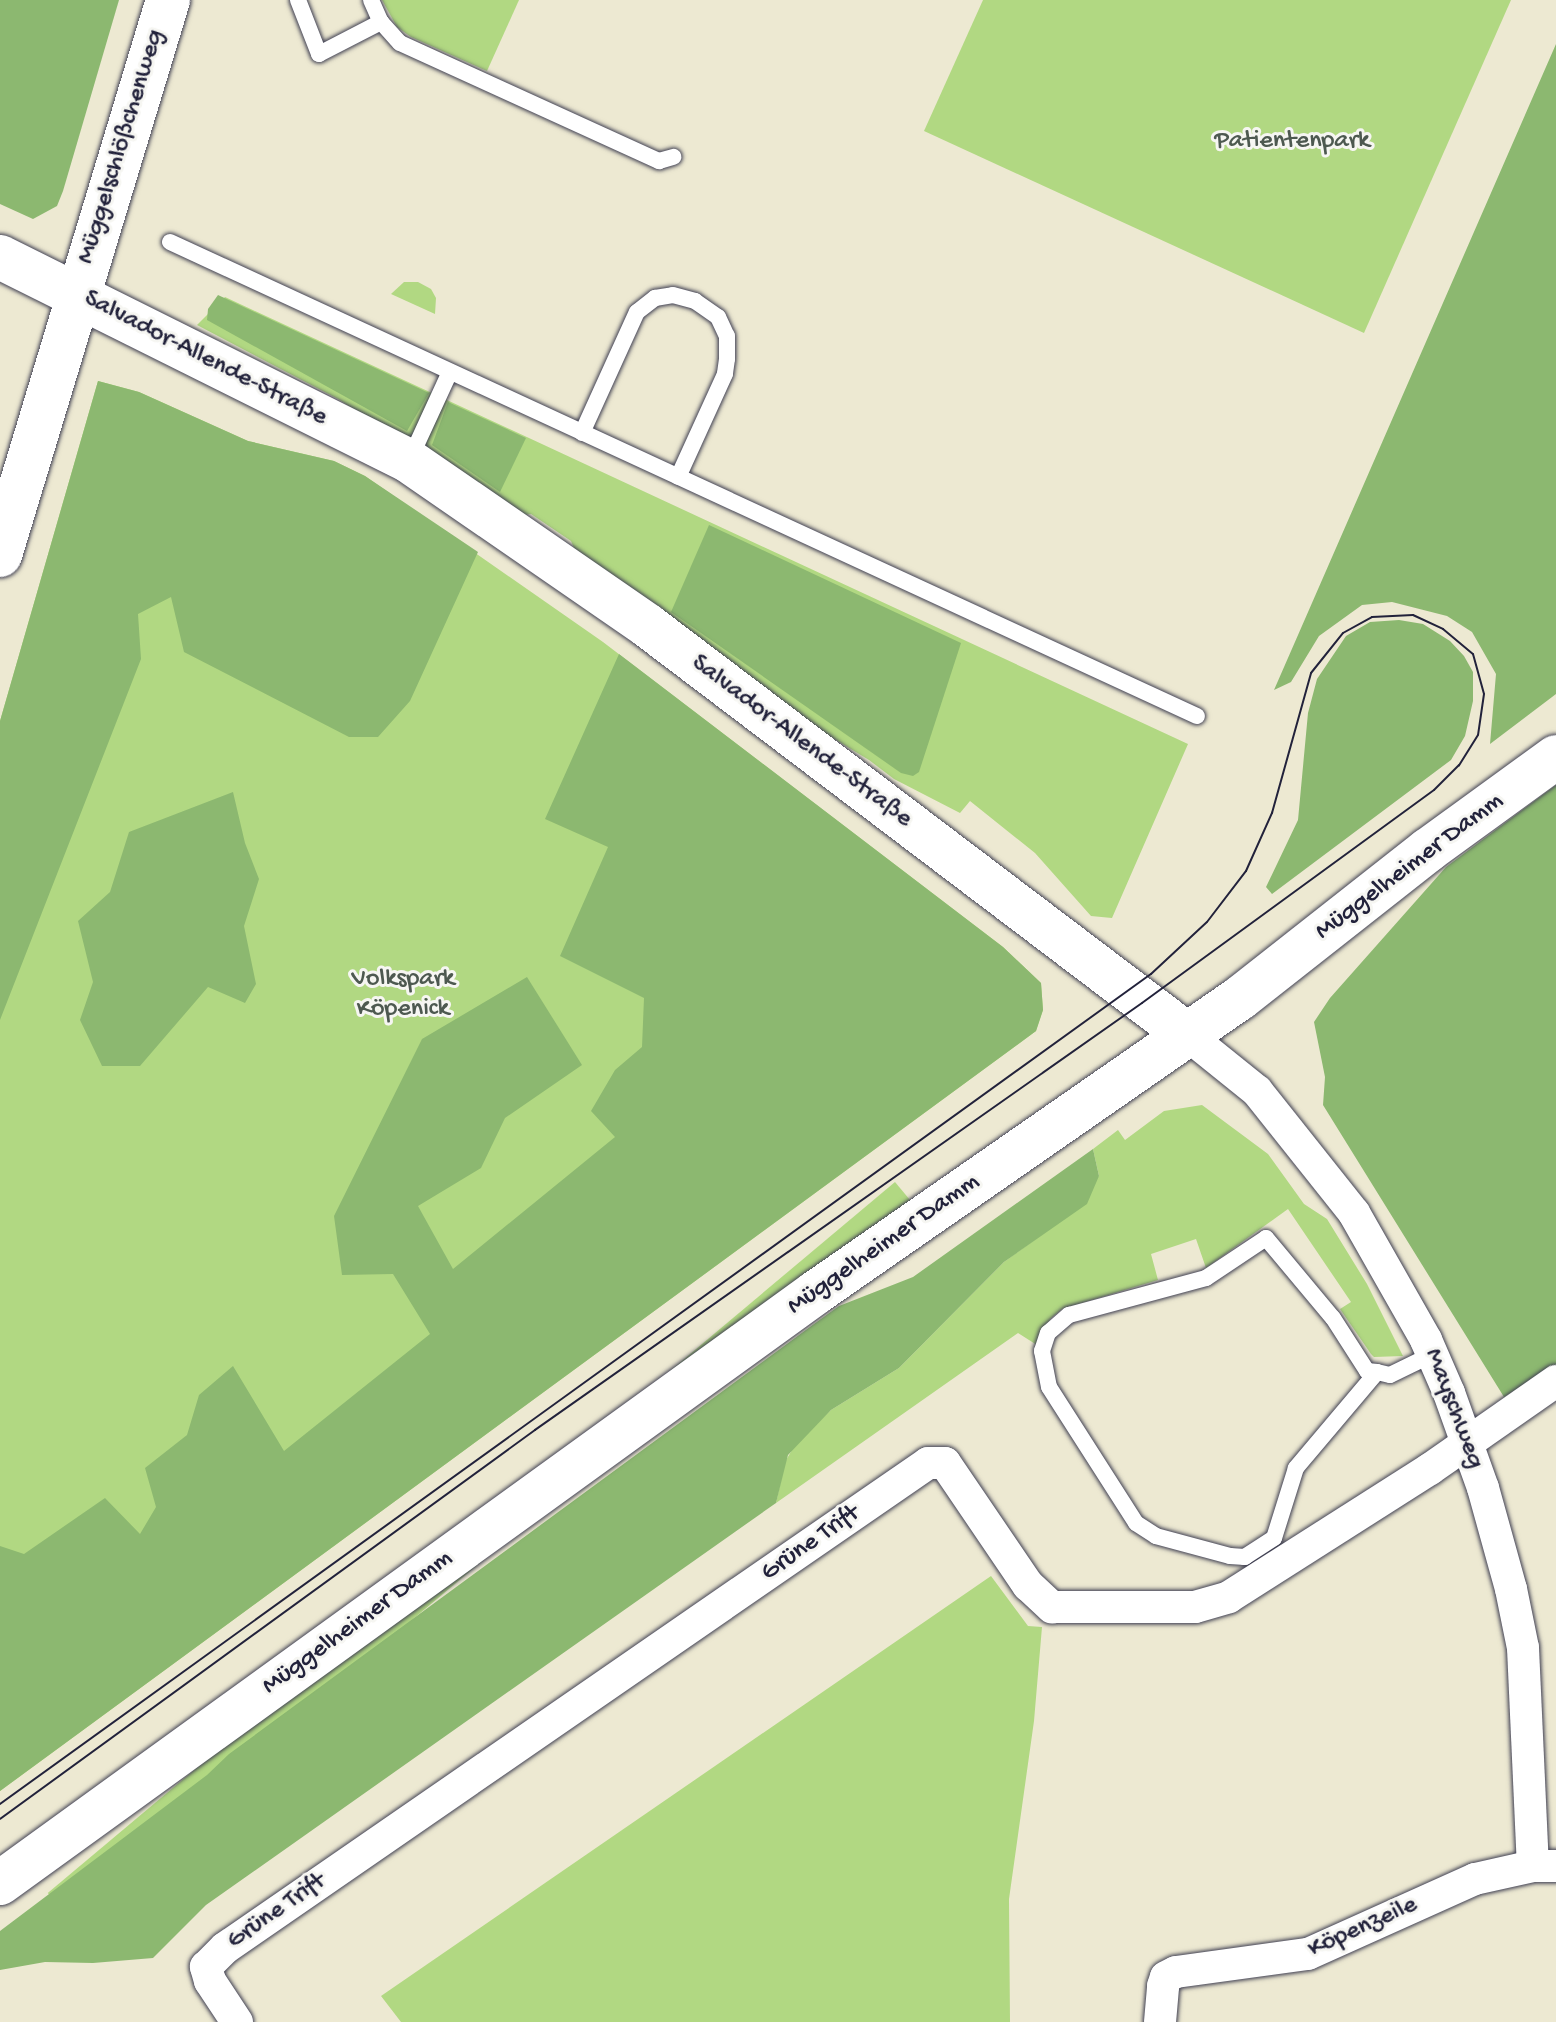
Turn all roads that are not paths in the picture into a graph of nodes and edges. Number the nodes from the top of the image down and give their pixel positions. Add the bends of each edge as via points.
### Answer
1 (168, 0) edge
2 (298, 0) edge
3 (371, 0) edge
4 (381, 22) junction
5 (673, 157) dead end
6 (170, 242) dead end
7 (0, 257) edge
8 (77, 293) junction
9 (450, 372) junction
10 (582, 433) junction
11 (409, 461) junction
12 (678, 477) junction
13 (0, 555) edge
14 (1197, 716) dead end
15 (1556, 757) edge
16 (1185, 1033) junction
17 (1433, 1354) junction
18 (1377, 1372) junction
19 (1556, 1381) edge
20 (1468, 1443) junction
21 (209, 1730) junction
22 (1545, 1866) edge
23 (0, 1883) edge
24 (0, 1908) edge
25 (237, 2022) edge
26 (1160, 2022) edge

1 - 8 main road, Müggelschlößchenweg
2 - 4 lane via 319,54
3 - 4 lane
4 - 5 lane via 400,43 659,161
6 - 9 lane
7 - 8 main road, Salvador-Allende-Straße
8 - 11 main road, Salvador-Allende-Straße
8 - 13 main road, Müggelschlößchenweg
9 - 10 lane
9 - 11 lane
10 - 12 lane
10 - 12 lane via 637,312 655,298 673,295 695,301 718,317 727,336 727,359
11 - 16 main road, Salvador-Allende-Straße via 648,626
12 - 14 lane
15 - 16 main road, Müggelheimer Damm via 1240,998
16 - 17 street, Mayschweg via 1257,1091 1331,1182 1392,1276
16 - 21 main road, Müggelheimer Damm
17 - 18 lane via 1390,1375
17 - 20 street, Mayschweg
18 - 18 lane via 1367,1371 1333,1318 1266,1238 1206,1278 1069,1315 1048,1333 1042,1351 1049,1387 1136,1523 1156,1536 1245,1557 1274,1538 1296,1468
19 - 20 street
20 - 22 street, Mayschweg via 1523,1648
20 - 25 street, Grüne Trift via 1229,1597 1182,1608 1052,1607 1028,1585 945,1463 928,1463 225,1948 206,1967
21 - 23 main road, Müggelheimer Damm
21 - 24 main road, Müggelheimer Damm via 170,1785
22 - 26 street, Köpenzeile via 1475,1879 1308,1954 1176,1972 1166,1977

